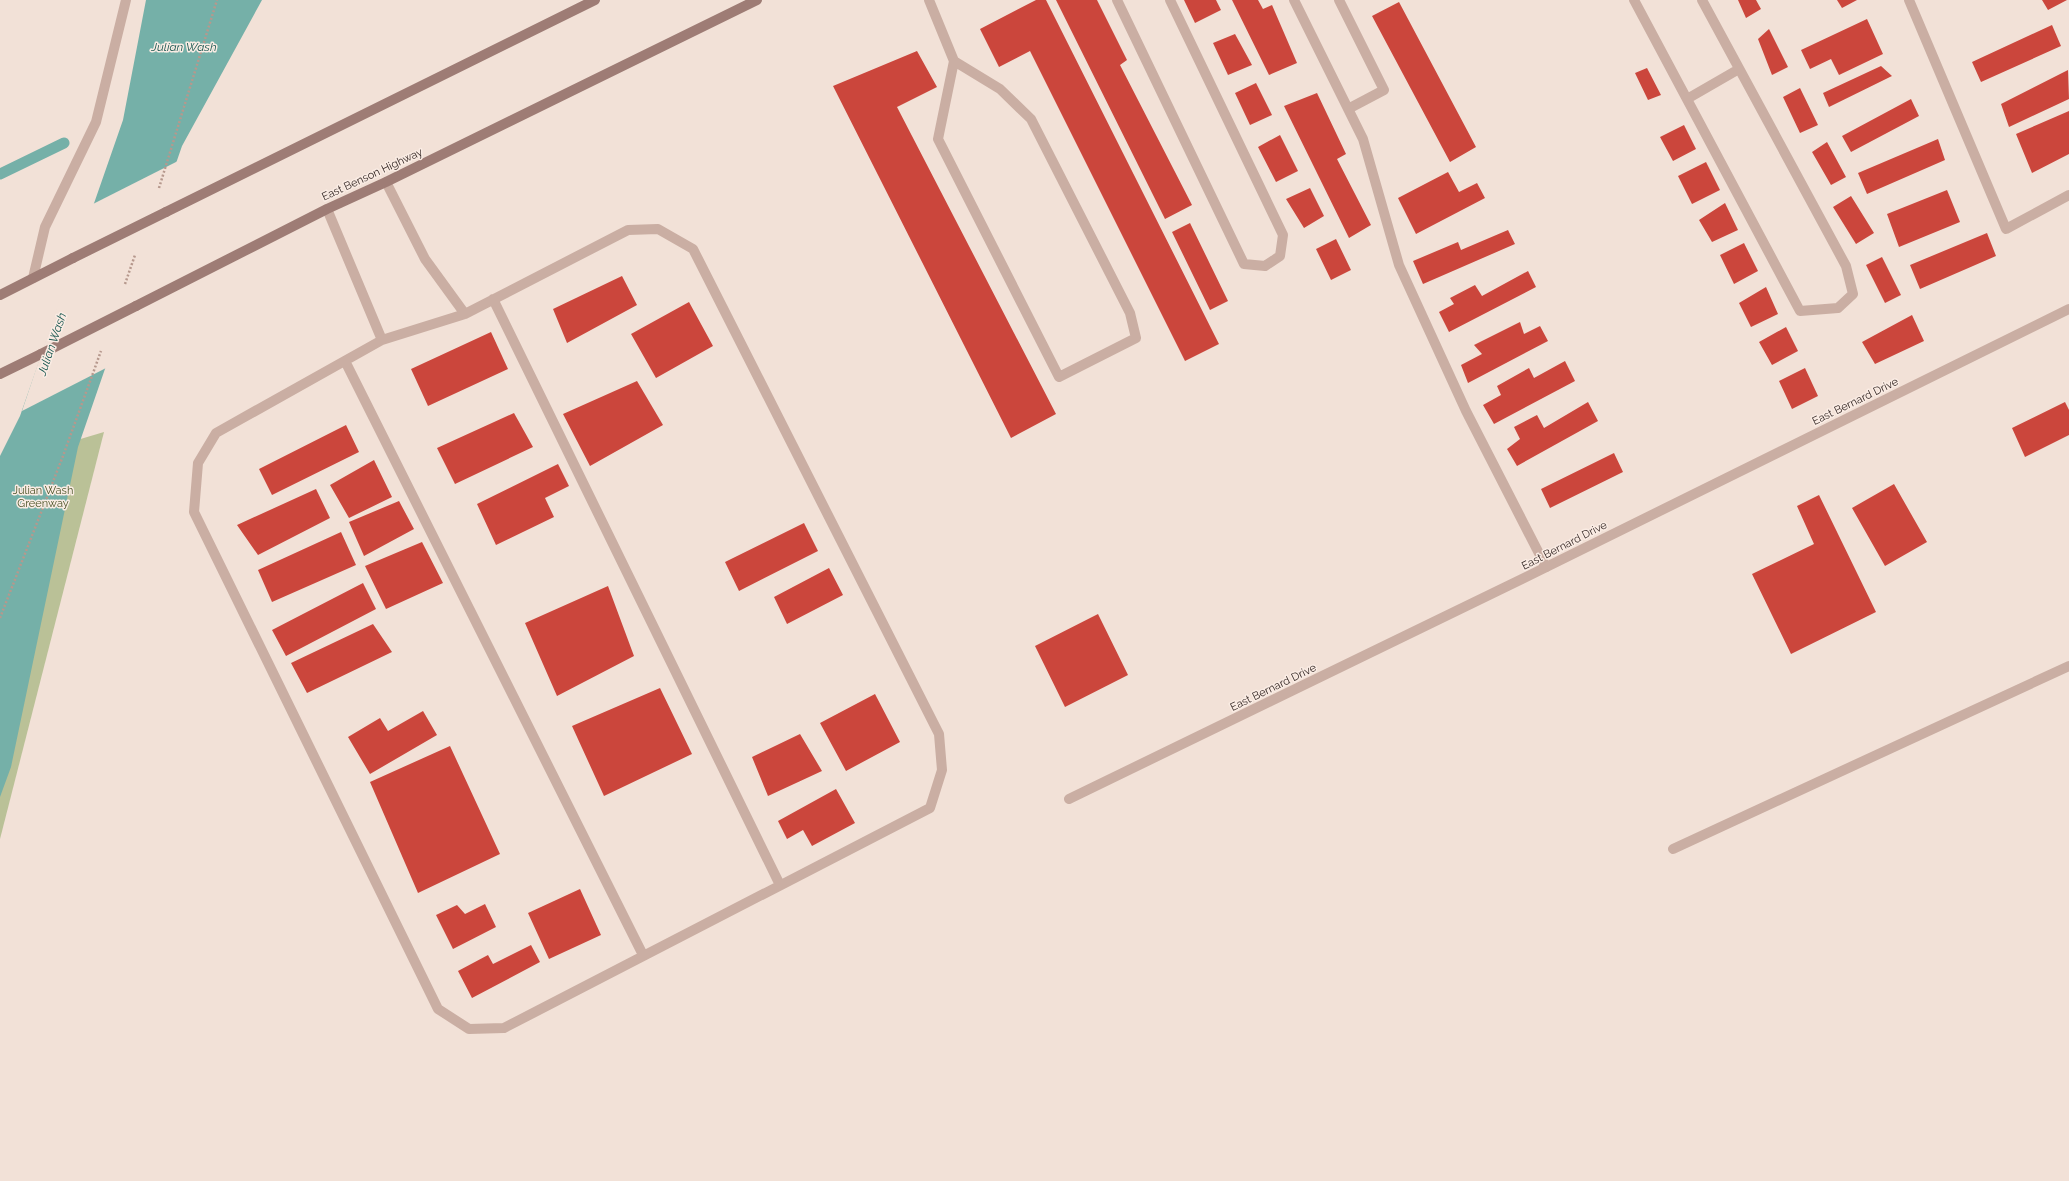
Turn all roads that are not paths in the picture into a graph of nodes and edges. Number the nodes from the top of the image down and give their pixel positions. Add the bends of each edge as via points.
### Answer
1 (126, 0) edge
2 (595, 0) edge
3 (757, 0) edge
4 (929, 0) edge
5 (1117, 0) edge
6 (1170, 0) edge
7 (1294, 0) edge
8 (1339, 0) edge
9 (1634, 0) edge
10 (1702, 0) edge
11 (1909, 0) edge
12 (954, 61) junction
13 (1739, 69) junction
14 (1687, 99) junction
15 (1348, 109) junction
16 (386, 182) junction
17 (2069, 195) edge
18 (327, 209) junction
19 (33, 278) junction
20 (0, 295) edge
21 (493, 299) junction
22 (2069, 309) edge
23 (465, 314) junction
24 (382, 340) junction
25 (345, 361) junction
26 (0, 374) edge
27 (1546, 567) junction
28 (2069, 666) edge
29 (1069, 799) dead end
30 (1673, 849) dead end
31 (780, 885) junction
32 (644, 955) junction

1 - 19 street via 96,122 45,227
2 - 19 main road, bridge
3 - 16 main road, East Benson Highway
4 - 12 street
5 - 6 street via 1244,264 1265,266 1280,256 1283,235
7 - 15 street
8 - 15 street via 1384,90
9 - 14 street
10 - 13 street
11 - 17 street via 2006,229
12 - 12 street via 1000,90 1031,119 1130,313 1136,338 1059,378 938,139
13 - 14 street
13 - 14 street via 1846,266 1853,294 1838,308 1800,310
15 - 27 street via 1363,139 1399,265 1466,411
16 - 18 main road, East Benson Highway
16 - 23 street via 425,259
18 - 24 street
18 - 26 main road, East Benson Highway, bridge
19 - 20 main road
21 - 23 street
21 - 31 street
21 - 31 street via 628,230 658,229 693,249 939,734 942,770 930,808
22 - 27 street, East Bernard Drive
23 - 24 street
24 - 25 street
25 - 32 street
25 - 32 street via 216,433 198,463 194,512 438,1009 469,1029 504,1028
27 - 29 street, East Bernard Drive
28 - 30 street
31 - 32 street

